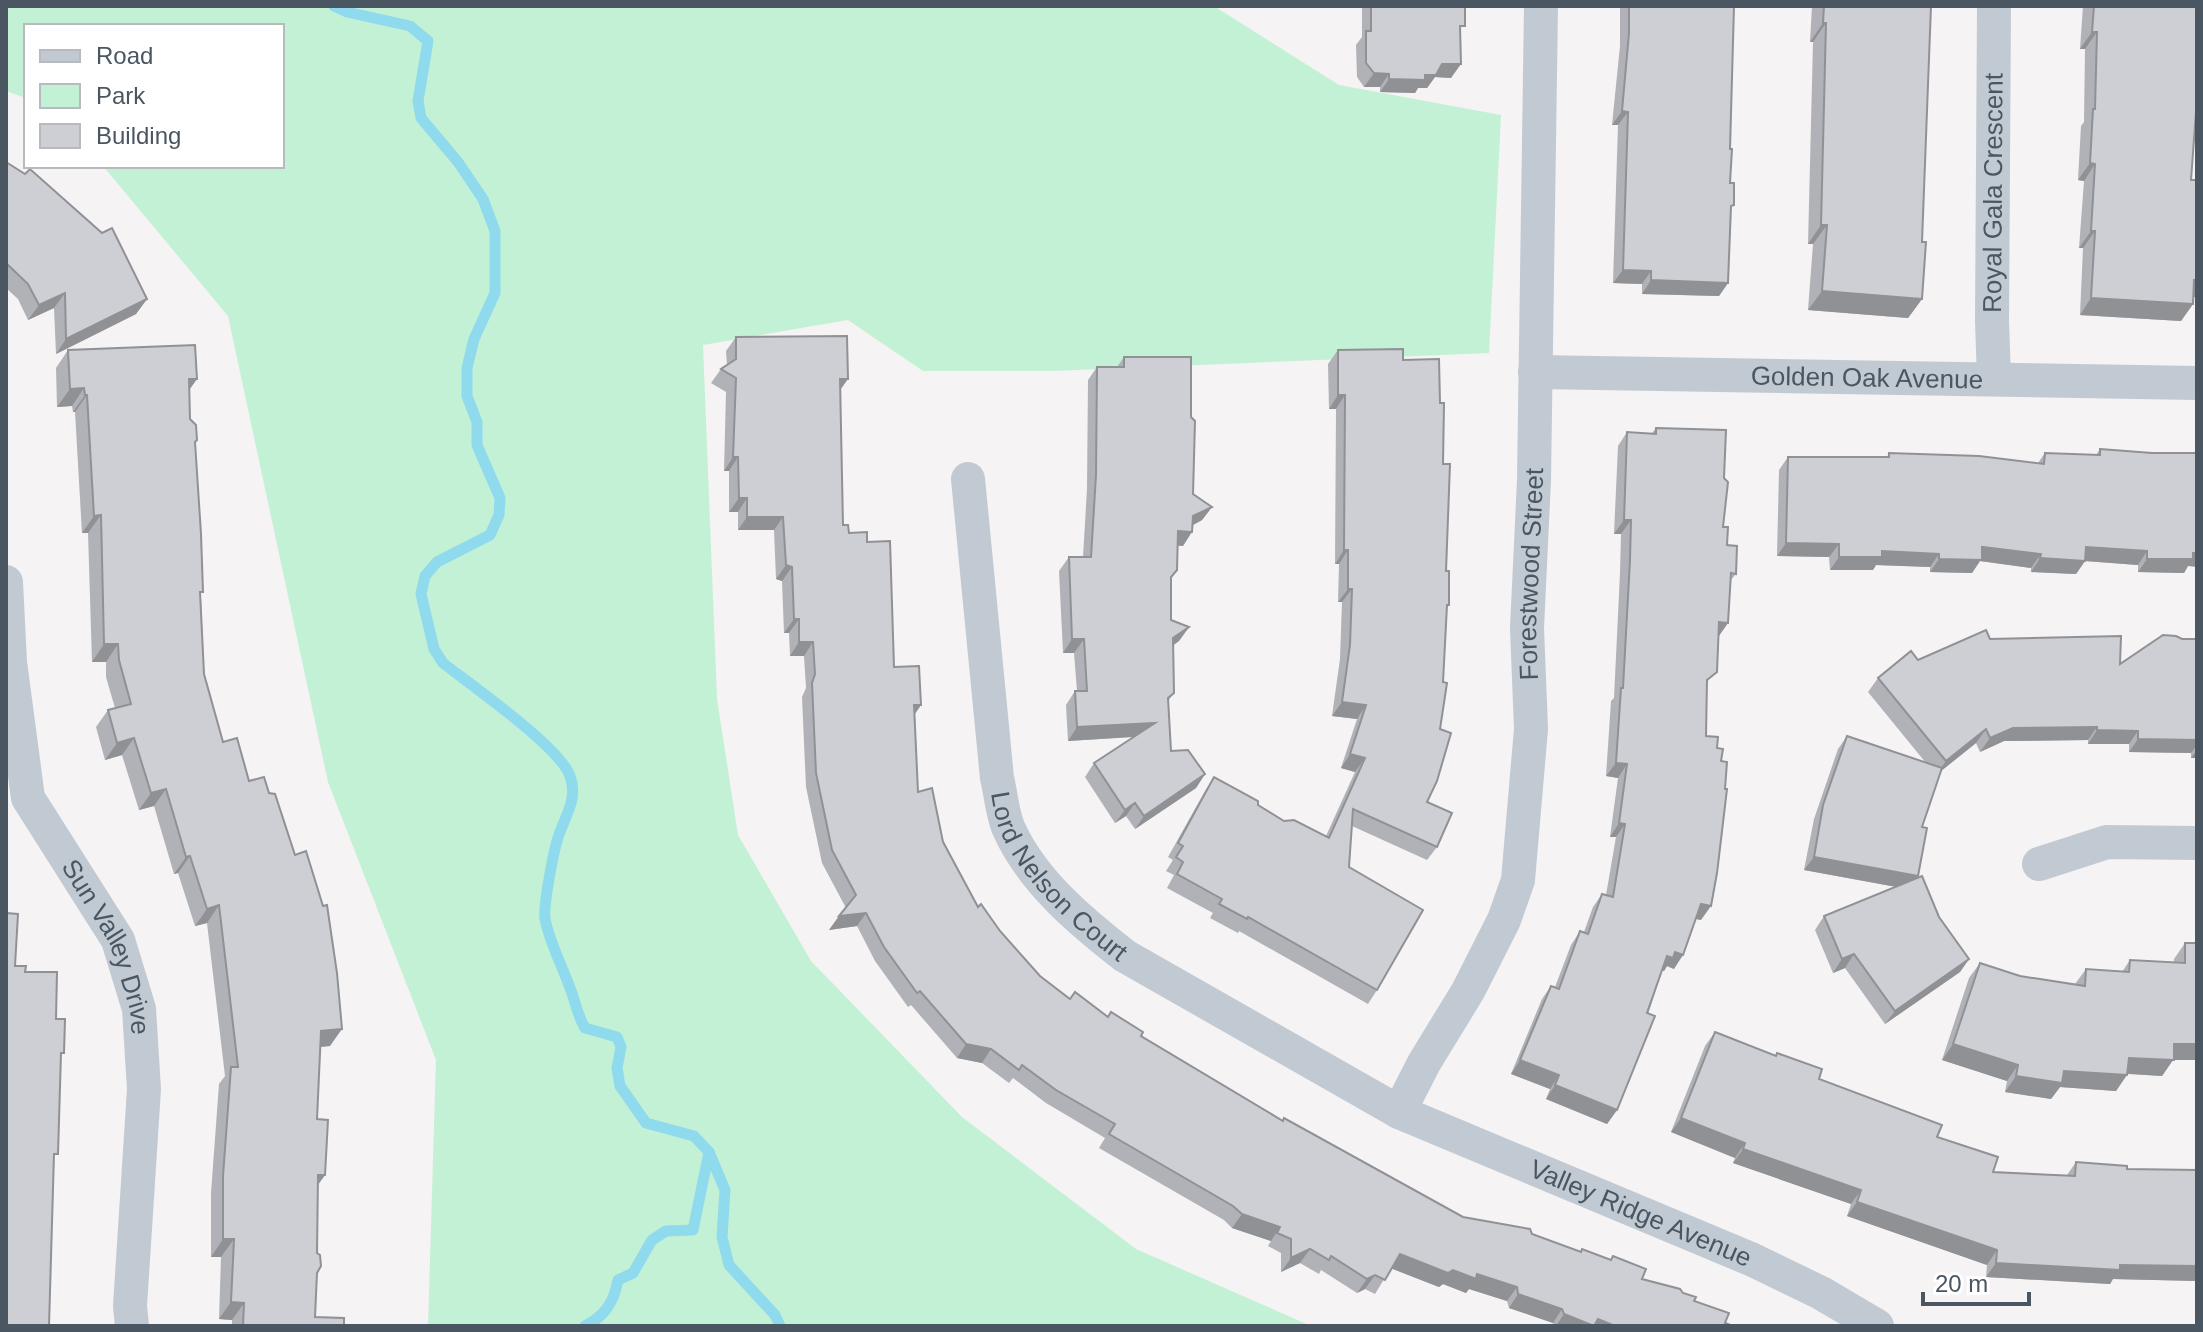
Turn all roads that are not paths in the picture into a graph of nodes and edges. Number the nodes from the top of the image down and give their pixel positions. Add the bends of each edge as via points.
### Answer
1 (1541, 6) edge
2 (1994, 6) edge
3 (1535, 372) junction
4 (1994, 379) junction
5 (2197, 383) edge
6 (968, 479) dead end
7 (6, 582) edge
8 (17, 800) edge
9 (2197, 843) edge
10 (2039, 864) dead end
11 (1399, 1112) junction
12 (132, 1326) edge
13 (1877, 1326) edge

1 - 3 street, Forestwood Street
2 - 4 street, Royal Gala Crescent
3 - 4 street, Golden Oak Avenue
3 - 11 street, Forestwood Street via 1527,628 1531,729 1518,880 1468,991
4 - 5 street, Golden Oak Avenue
6 - 11 street, Lord Nelson Court via 997,778 1008,826 1029,861 1085,925 1125,956
7 - 8 street, Sun Valley Drive
8 - 12 street, Sun Valley Drive via 118,940 139,1009 144,1089
9 - 10 street via 2107,842
11 - 13 street, Valley Ridge Avenue via 1753,1260

